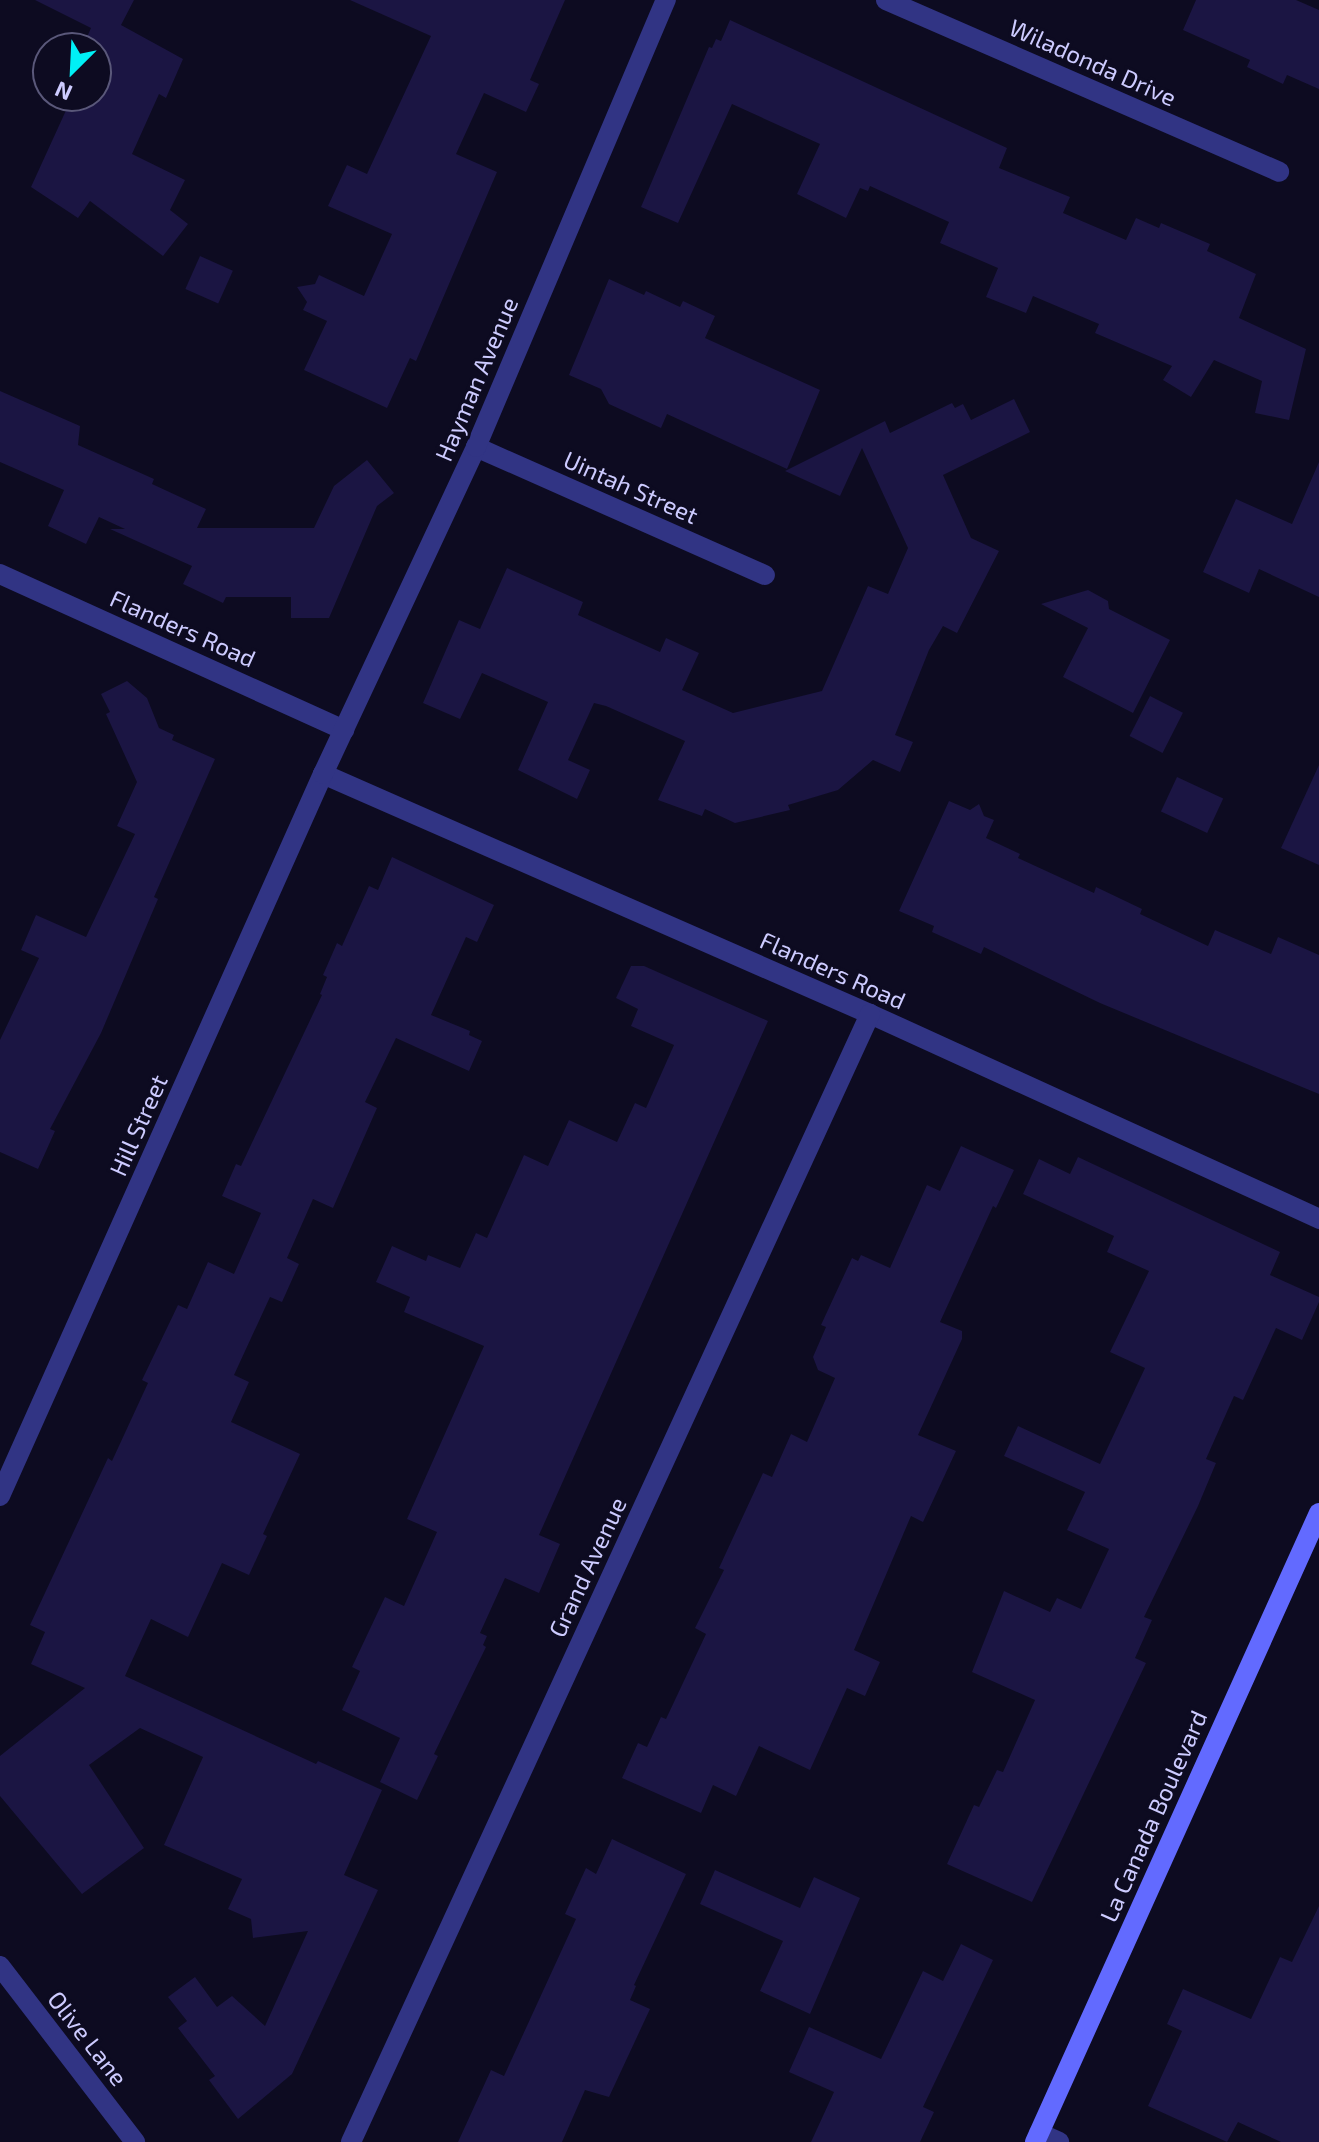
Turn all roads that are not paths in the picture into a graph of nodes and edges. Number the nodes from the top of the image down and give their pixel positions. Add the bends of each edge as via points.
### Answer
1 (666, 0) edge
2 (886, 0) edge
3 (1279, 172) dead end
4 (476, 447) junction
5 (0, 574) edge
6 (765, 575) dead end
7 (344, 730) junction
8 (323, 774) junction
9 (870, 1014) junction
10 (1319, 1219) edge
11 (0, 1496) edge
12 (1319, 1513) edge
13 (0, 1966) edge
14 (1037, 2138) edge
15 (135, 2142) edge
16 (351, 2142) edge
17 (1059, 2142) edge

1 - 4 street, Hayman Avenue
2 - 3 street, Wiladonda Drive
4 - 6 street, Uintah Street
4 - 7 street, Hayman Avenue
5 - 7 street, Flanders Road
7 - 8 street, Hayman Avenue
8 - 9 street, Flanders Road
8 - 11 street, Hill Street
9 - 10 street, Flanders Road
9 - 16 street, Grand Avenue
12 - 14 street, La Canada Boulevard
13 - 15 street, Olive Lane
14 - 17 street

